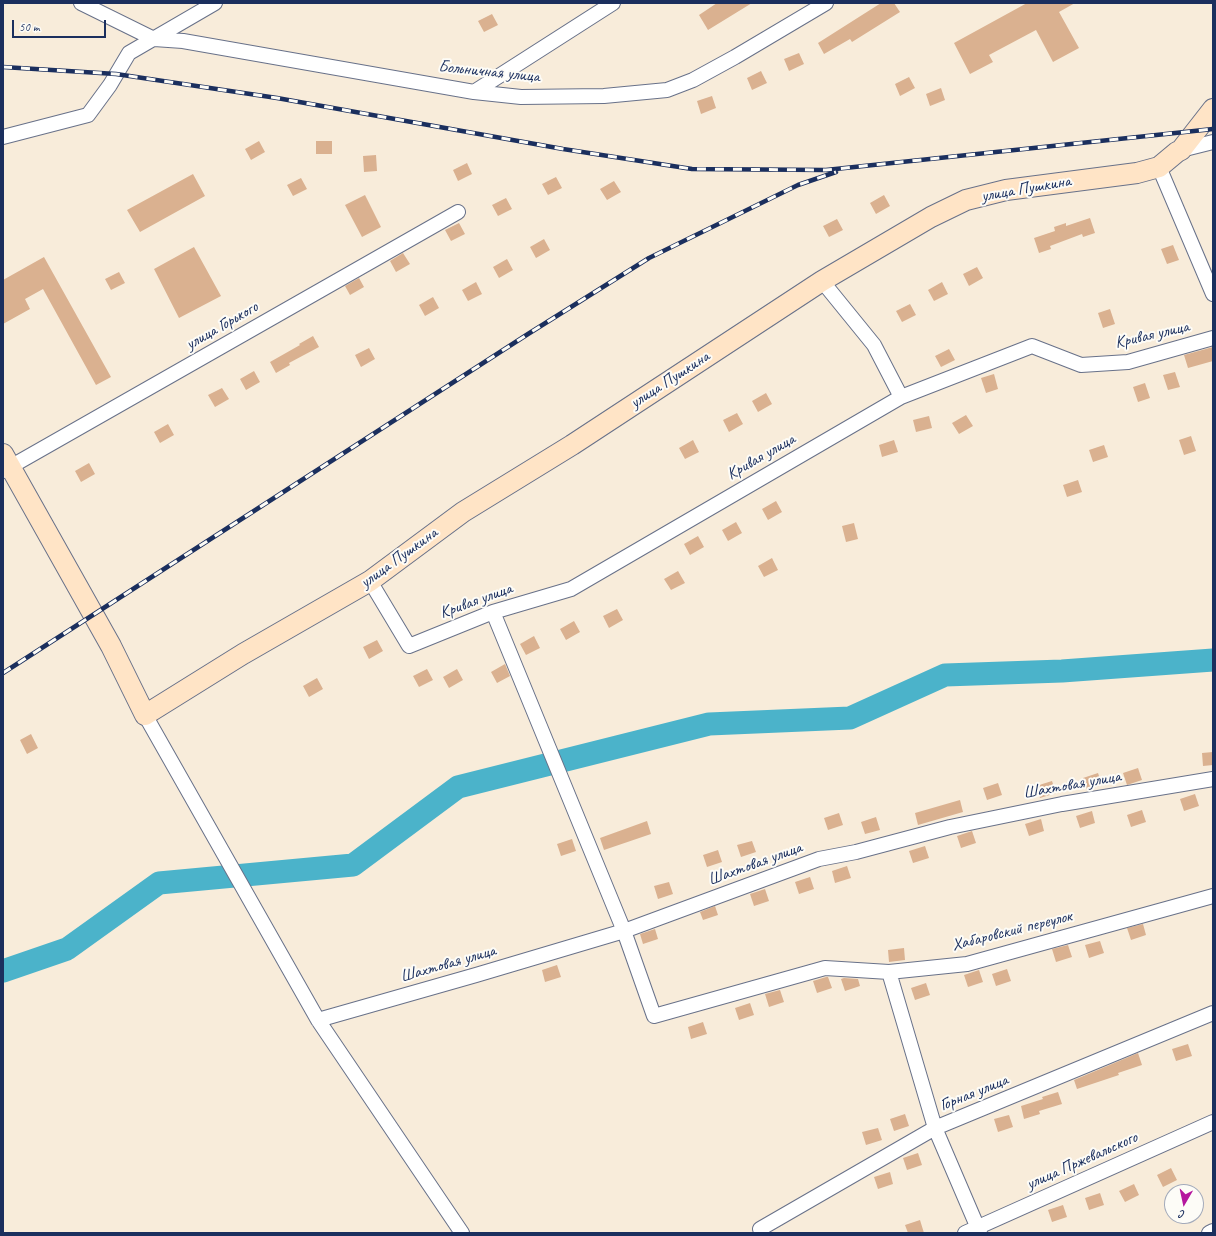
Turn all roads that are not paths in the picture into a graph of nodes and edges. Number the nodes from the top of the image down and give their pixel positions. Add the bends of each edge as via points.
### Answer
1 (81, 3) edge
2 (215, 3) edge
3 (613, 3) edge
4 (826, 3) edge
5 (154, 39) junction
6 (474, 92) junction
7 (1213, 109) edge
8 (3, 136) edge
9 (1213, 142) edge
10 (1181, 150) junction
11 (1159, 167) junction
12 (458, 212) dead end
13 (822, 281) junction
14 (1213, 294) edge
15 (1213, 338) edge
16 (901, 397) junction
17 (5, 464) edge
18 (370, 580) junction
19 (493, 612) junction
20 (145, 715) junction
21 (1213, 780) edge
22 (1213, 896) edge
23 (624, 931) junction
24 (889, 972) junction
25 (1213, 1014) edge
26 (318, 1020) junction
27 (1213, 1122) edge
28 (935, 1128) junction
29 (979, 1230) edge
30 (761, 1231) edge
31 (1213, 1231) edge
32 (462, 1233) edge
33 (965, 1233) edge
34 (1209, 1233) edge

1 - 5 street
2 - 5 street
3 - 6 street
4 - 6 street, Больничная улица via 693,80 667,90 604,96 521,97
5 - 6 street, Больничная улица via 184,41
5 - 8 street via 129,53 88,115
7 - 10 main road, улица Пушкина
9 - 10 street
10 - 11 main road, улица Пушкина
11 - 13 main road, улица Пушкина via 1137,173 1006,190 966,200 931,217
11 - 14 street
12 - 17 street, улица Горького
13 - 16 street via 874,345
13 - 18 main road, улица Пушкина via 572,445 463,512
15 - 16 street, Кривая улица via 1128,362 1081,365 1032,346
16 - 19 street, Кривая улица via 571,589
17 - 20 main road via 111,646
18 - 19 street, Кривая улица via 409,646
18 - 20 main road, улица Пушкина
19 - 23 street
20 - 26 street
21 - 23 street, Шахтовая улица via 1062,804 950,827 819,859
22 - 24 street, Хабаровский переулок via 967,964
23 - 24 street, Хабаровский переулок via 654,1016 825,968
23 - 26 street, Шахтовая улица
24 - 28 street
25 - 28 street, Горная улица
26 - 32 street
27 - 29 street, улица Пржевальского
28 - 29 street
28 - 30 street, Горная улица
29 - 33 street, улица Пржевальского
31 - 34 street

